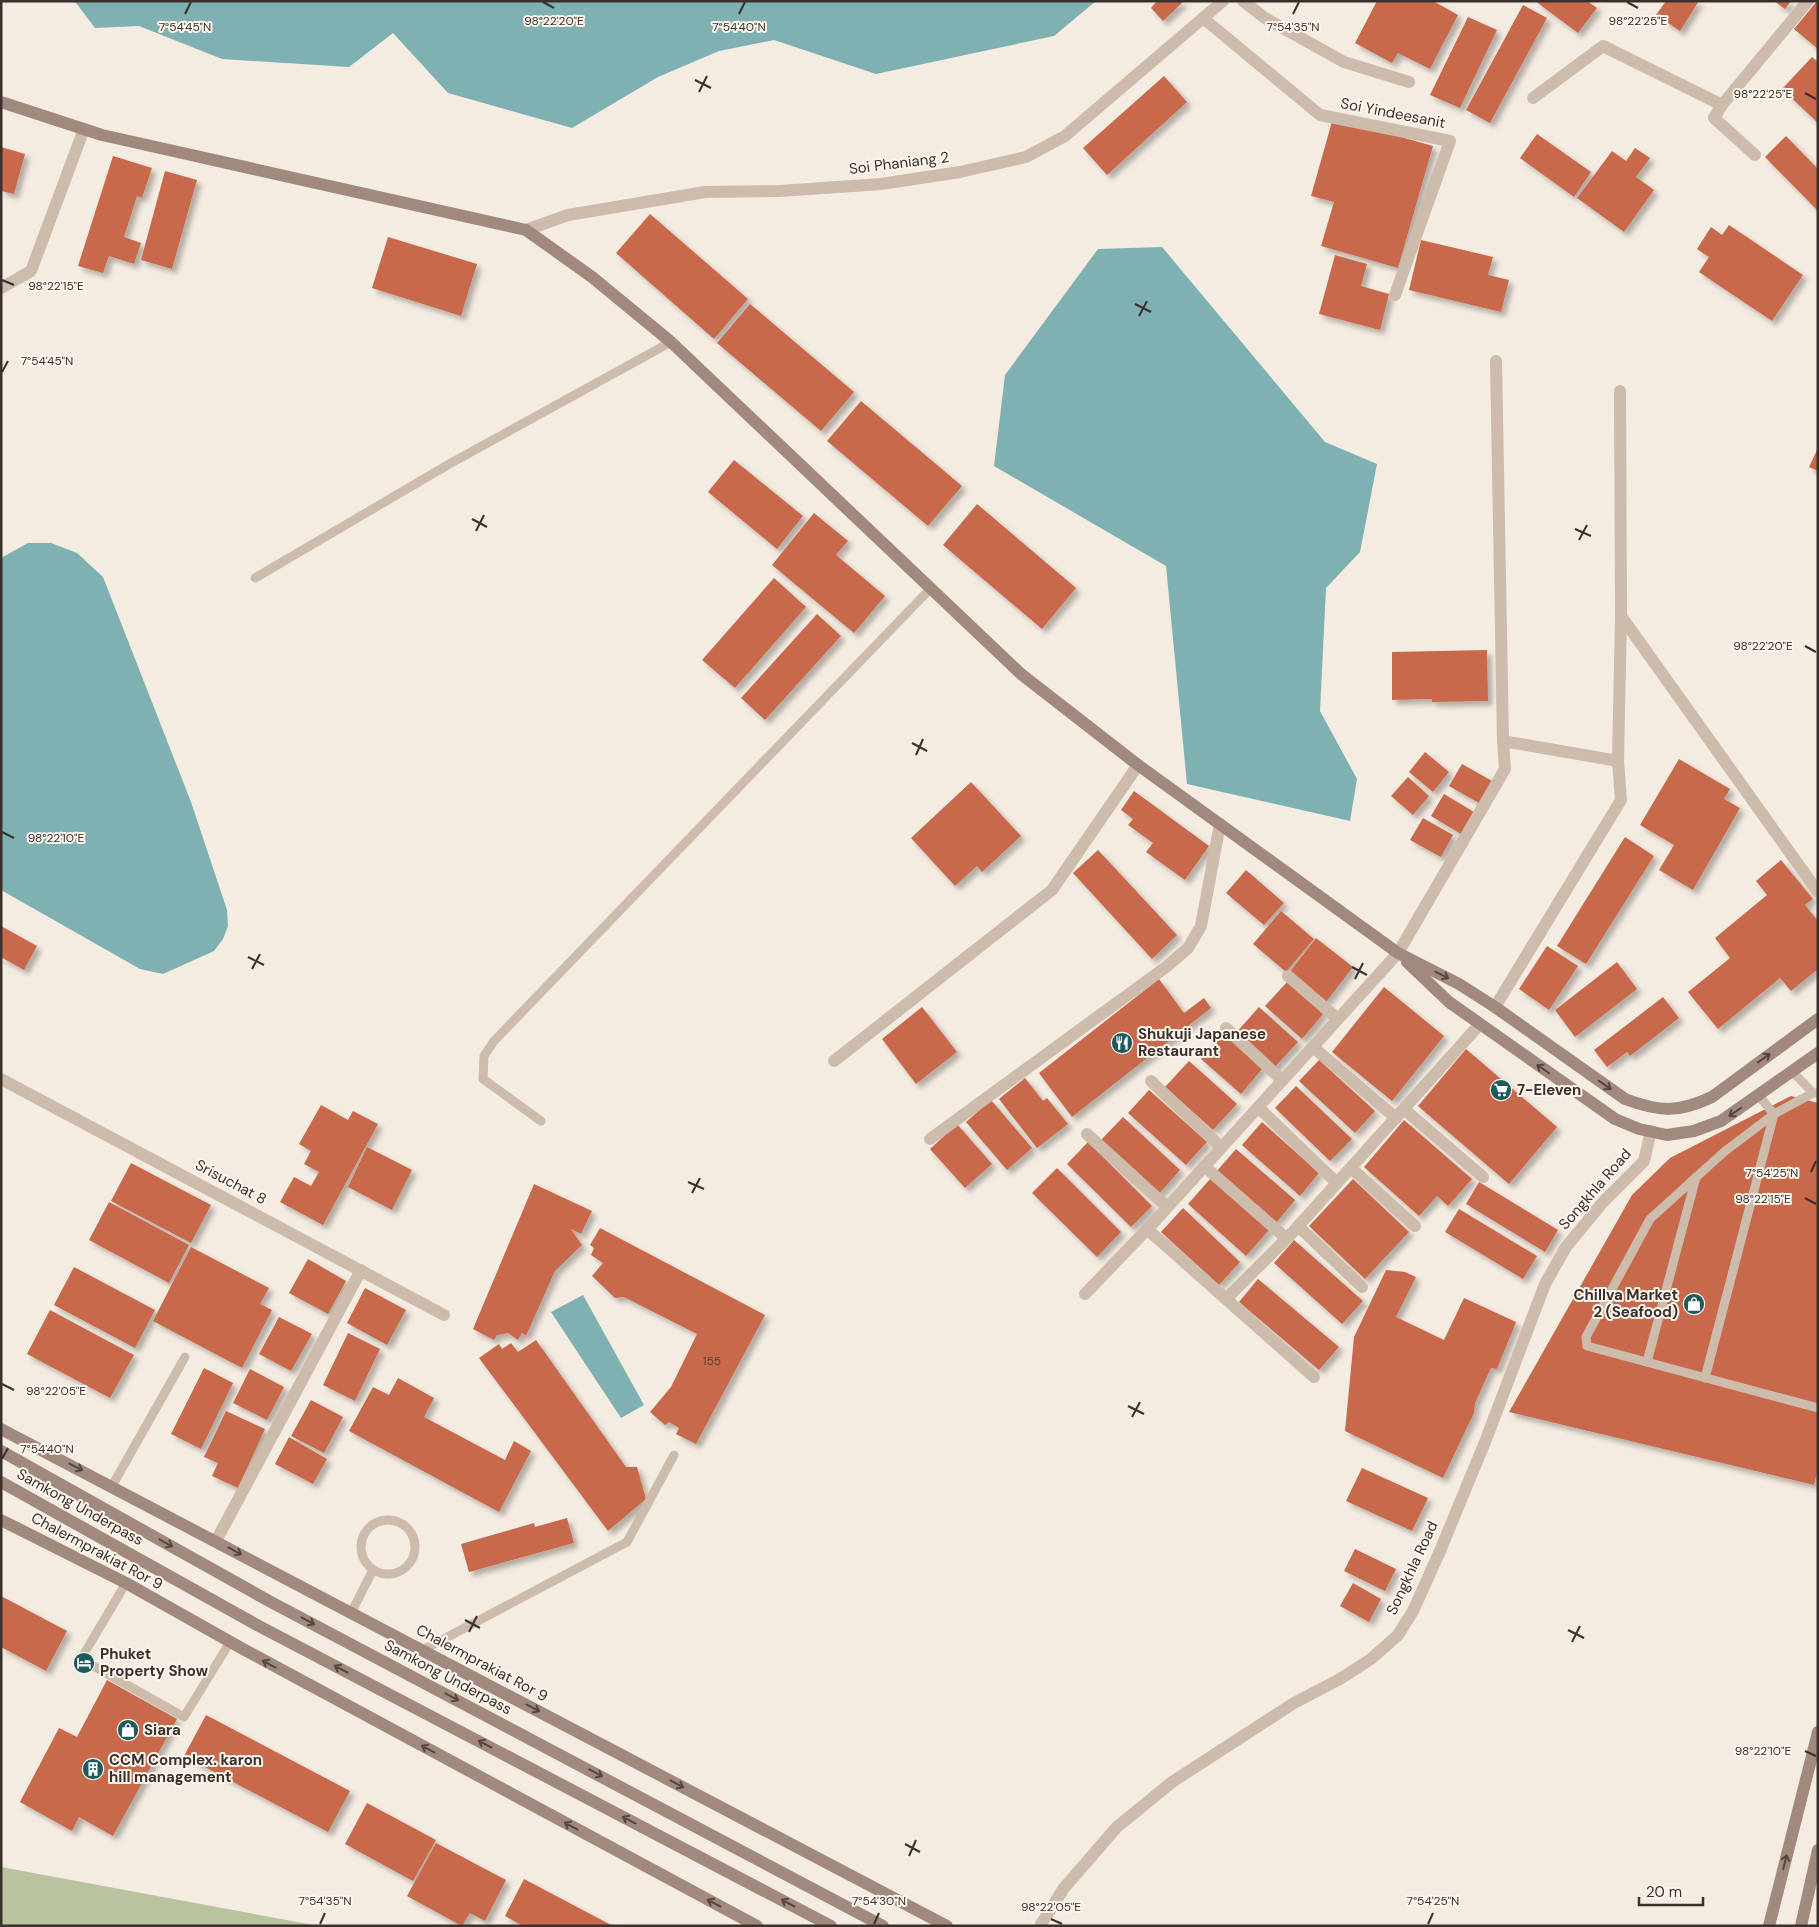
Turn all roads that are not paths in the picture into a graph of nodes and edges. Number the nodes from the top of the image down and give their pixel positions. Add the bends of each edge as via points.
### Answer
1 (1222, 1) edge
2 (1243, 1) edge
3 (1808, 1) edge
4 (1203, 18) junction
5 (1409, 82) dead end
6 (1533, 98) dead end
7 (1, 102) edge
8 (1722, 105) junction
9 (84, 129) junction
10 (1755, 155) dead end
11 (526, 230) junction
12 (1, 288) edge
13 (1395, 294) dead end
14 (671, 342) junction
15 (1496, 361) dead end
16 (1620, 391) dead end
17 (255, 578) dead end
18 (930, 589) junction
19 (1621, 616) junction
20 (1503, 741) junction
21 (1618, 761) junction
22 (1138, 765) junction
23 (1220, 824) junction
24 (1818, 892) edge
25 (1398, 953) junction
26 (1288, 976) dead end
27 (1495, 1007) junction
28 (1338, 1019) junction
29 (1818, 1019) edge
30 (1480, 1024) junction
31 (1226, 1028) dead end
32 (1313, 1047) junction
33 (1818, 1054) edge
34 (834, 1061) dead end
35 (1792, 1071) junction
36 (1, 1079) edge
37 (1282, 1080) junction
38 (1151, 1081) dead end
39 (1815, 1093) edge
40 (1758, 1095) junction
41 (1258, 1107) junction
42 (1400, 1113) junction
43 (1774, 1114) junction
44 (541, 1121) dead end
45 (1651, 1131) junction
46 (1087, 1134) dead end
47 (930, 1139) dead end
48 (1221, 1148) junction
49 (1204, 1166) junction
50 (1350, 1168) junction
51 (1483, 1176) dead end
52 (1696, 1177) junction
53 (1337, 1183) junction
54 (1167, 1207) junction
55 (1298, 1226) junction
56 (1414, 1226) dead end
57 (1148, 1229) junction
58 (1286, 1238) junction
59 (360, 1270) junction
60 (1362, 1287) dead end
61 (1085, 1294) dead end
62 (1226, 1299) junction
63 (444, 1315) dead end
64 (185, 1357) dead end
65 (1647, 1362) junction
66 (1314, 1377) dead end
67 (1705, 1378) junction
68 (1818, 1408) edge
69 (1, 1429) edge
70 (1, 1451) edge
71 (674, 1455) dead end
72 (1, 1482) edge
73 (112, 1486) junction
74 (1, 1520) edge
75 (216, 1541) junction
76 (373, 1570) junction
77 (126, 1584) junction
78 (350, 1612) junction
79 (230, 1642) junction
80 (423, 1650) junction
81 (1818, 1732) edge
82 (1818, 1850) edge
83 (1813, 1890) edge
84 (757, 1926) edge
85 (831, 1926) edge
86 (883, 1926) edge
87 (947, 1926) edge
88 (1040, 1926) edge
89 (1769, 1926) edge
90 (1801, 1926) edge

1 - 4 street, Soi Phaniang 2
2 - 5 street via 1265,18 1344,62
3 - 8 street
4 - 11 street, Soi Phaniang 2 via 1065,136 1026,157 960,172 881,184 705,192 568,216
4 - 13 street, Soi Yindeesanit via 1320,114 1450,140
6 - 8 street via 1603,46
7 - 9 main road
8 - 10 street via 1714,118
9 - 11 main road
9 - 12 street via 31,271
11 - 14 main road via 592,277
14 - 17 lane via 451,463
14 - 18 main road
15 - 20 street
16 - 19 street
18 - 22 main road via 1021,674
18 - 44 lane via 494,1041 484,1056 483,1079
19 - 21 street
19 - 24 street
20 - 21 street
20 - 25 street via 1506,769
21 - 27 street via 1621,800
22 - 23 main road
22 - 34 street via 1052,890
23 - 25 main road
23 - 47 street via 1202,926 1188,948
25 -> 27 main road via 1459,984
25 - 28 street
25 - 30 main road via 1449,1002
26 - 28 street
27 -> 29 main road via 1625,1099 1668,1110 1694,1106 1712,1097
28 - 32 street
30 - 42 street
45 -> 30 main road via 1615,1119
31 - 37 street
32 - 37 street
32 - 42 street
33 - 35 main road
35 - 39 lane
35 - 40 main road
36 - 59 street, Srisuchat 8
37 - 41 street
38 - 48 street
39 - 43 lane
40 - 43 lane
40 -> 45 main road via 1721,1121 1694,1131 1667,1135
41 - 48 street
41 - 53 street
42 - 50 street
42 - 51 street
43 - 52 lane
43 - 67 lane
45 - 88 street, Songkhla Road via 1644,1161 1603,1202 1566,1247 1545,1284 1440,1551 1413,1611 1398,1635 1371,1659 1294,1703 1172,1782 1117,1828 1064,1888
46 - 54 street
48 - 49 street
49 - 54 street
49 - 58 street
50 - 53 street
50 - 56 street
52 - 65 lane
52 - 65 lane via 1650,1219 1586,1336 1587,1346
53 - 55 street
54 - 57 street
55 - 58 street
55 - 60 street
57 - 61 street
57 - 62 street
58 - 62 street
59 - 63 street, Srisuchat 8
59 - 75 street
62 - 66 street
64 - 73 lane
65 - 67 lane
67 - 68 lane
69 -> 73 main road, Chalermprakiat Ror 9
70 -> 86 main road, Samkong Underpass via 269,1601
71 - 80 lane via 627,1542
85 -> 72 main road, Samkong Underpass via 257,1625
73 - 75 main road, Chalermprakiat Ror 9
74 - 77 main road, Chalermprakiat Ror 9
75 -> 78 main road, Chalermprakiat Ror 9
76 - 76 lane via 389,1575 406,1569 415,1555 414,1538 404,1524 390,1520 376,1523 366,1532 362,1552
76 - 78 lane
77 - 79 main road, Chalermprakiat Ror 9
77 - 79 lane via 81,1659 184,1717
78 - 80 main road, Chalermprakiat Ror 9
84 -> 79 main road, Chalermprakiat Ror 9
80 -> 87 main road, Chalermprakiat Ror 9
89 -> 81 main road
82 - 83 main road
83 - 90 main road

